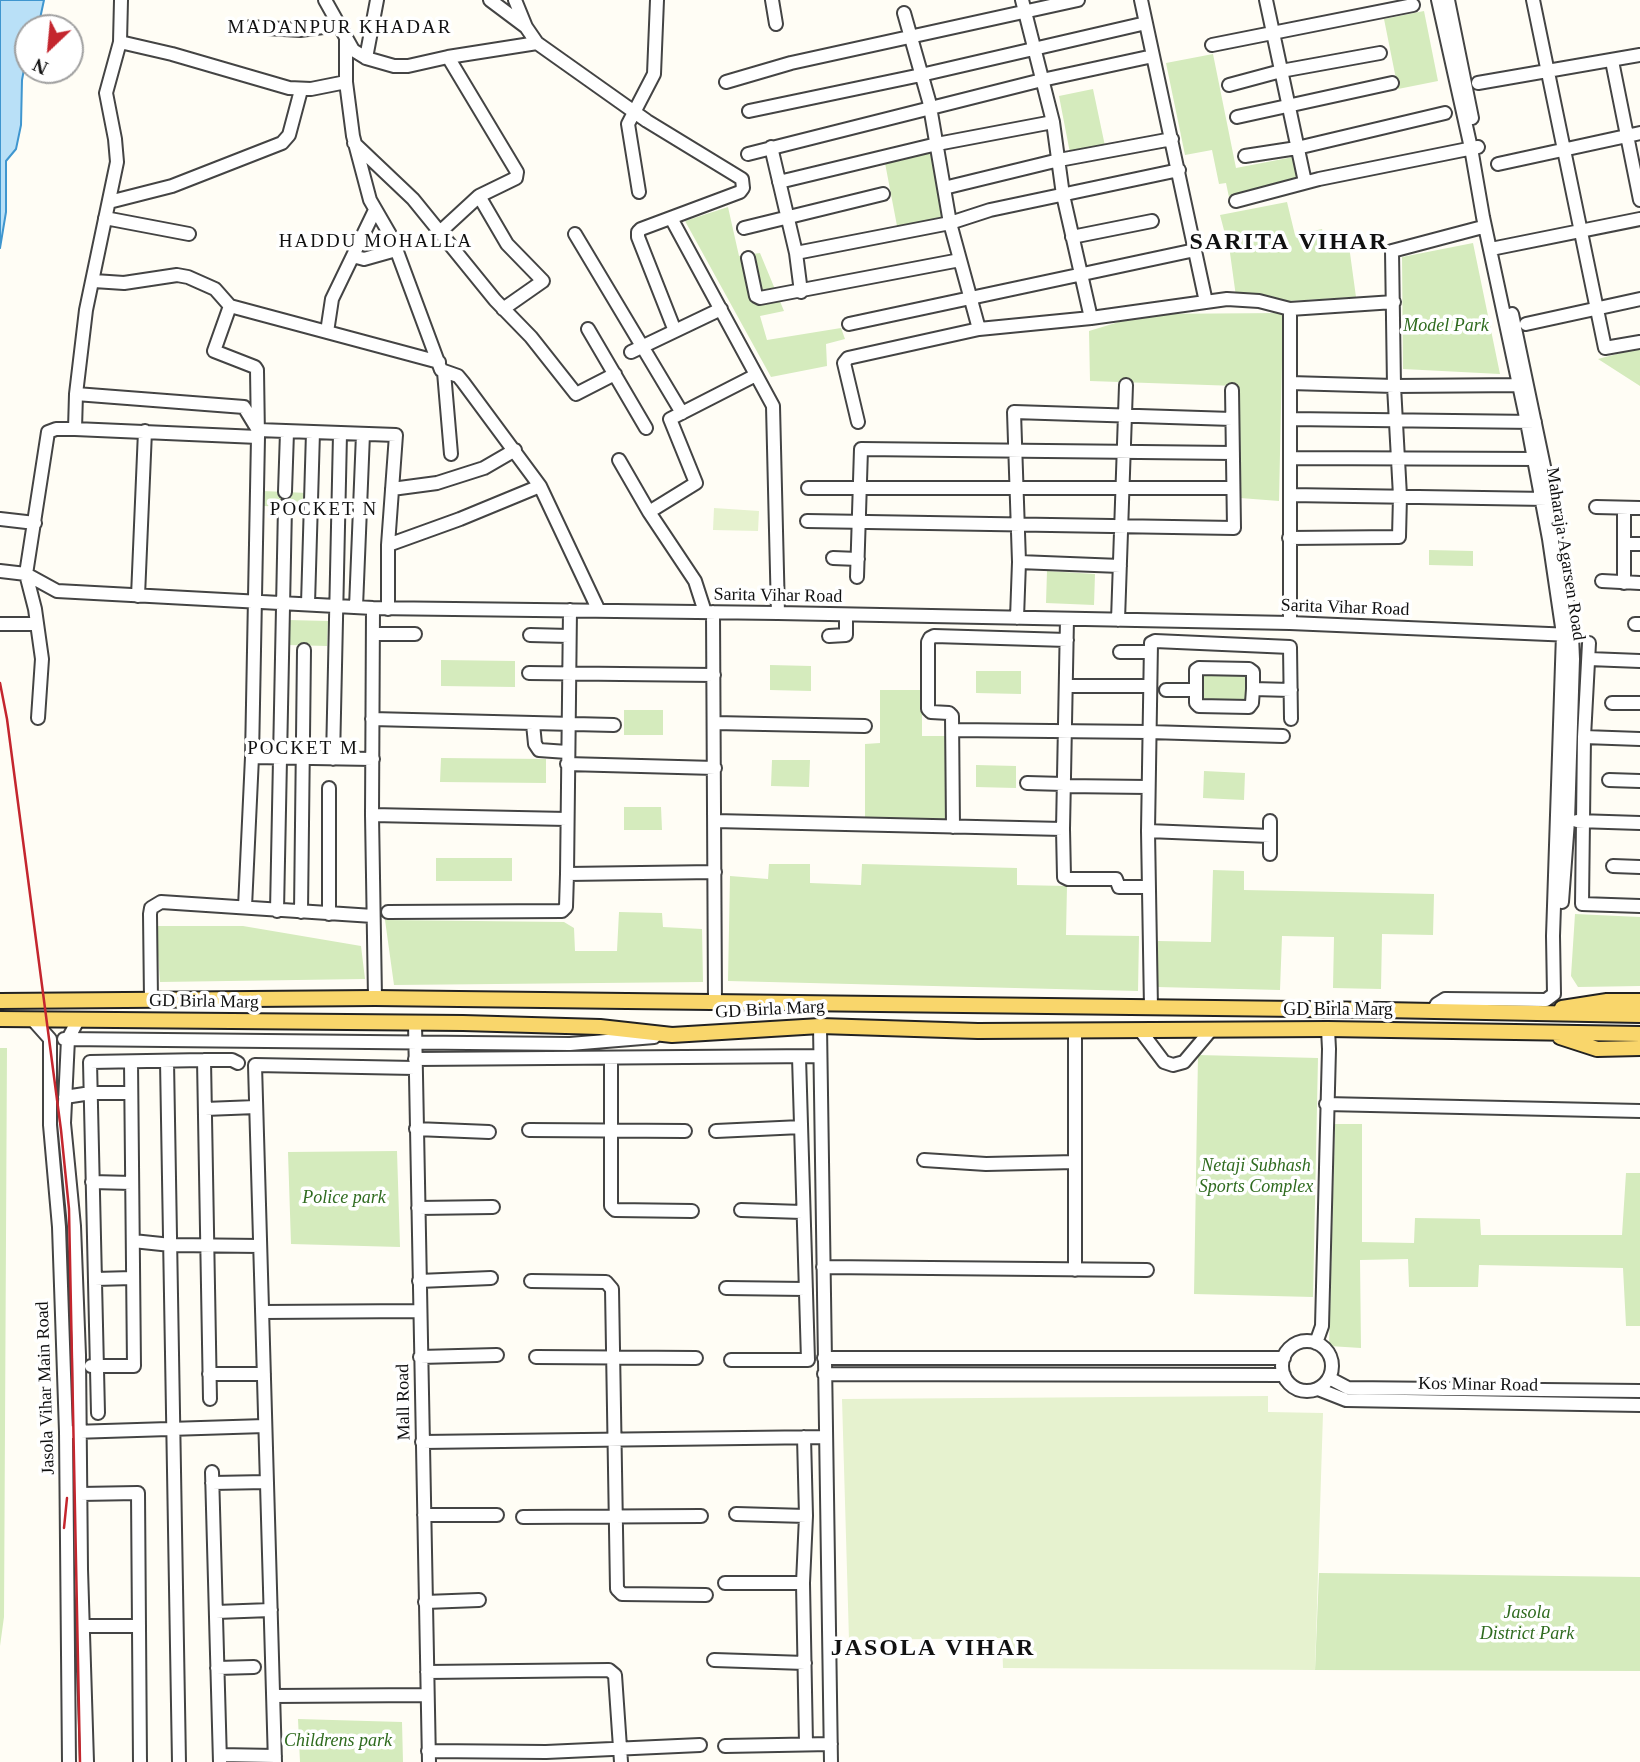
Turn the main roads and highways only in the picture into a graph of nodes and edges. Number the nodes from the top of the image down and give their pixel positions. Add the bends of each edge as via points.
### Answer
1 (0, 1001) edge
2 (1640, 1001) edge
3 (923, 1006) junction
4 (1057, 1007) junction
5 (1537, 1013) junction
6 (1640, 1016) edge
7 (0, 1018) edge
8 (937, 1030) junction
9 (1057, 1030) junction
10 (1542, 1032) junction
11 (1640, 1034) edge
12 (1640, 1048) edge

1 - 3 main road, GD Birla Marg via 375,998
2 - 5 main road via 1606,1001
3 - 4 main road, GD Birla Marg
3 - 8 main road via 988,1018 983,1024 947,1024
4 - 5 main road, GD Birla Marg
4 - 9 main road via 1008,1013 1004,1019 1009,1024
5 - 6 main road
7 - 8 main road, GD Birla Marg via 600,1027 672,1035 820,1026
8 - 9 main road, GD Birla Marg
9 - 10 main road, GD Birla Marg
10 - 11 main road, GD Birla Marg
10 - 12 main road via 1597,1049

